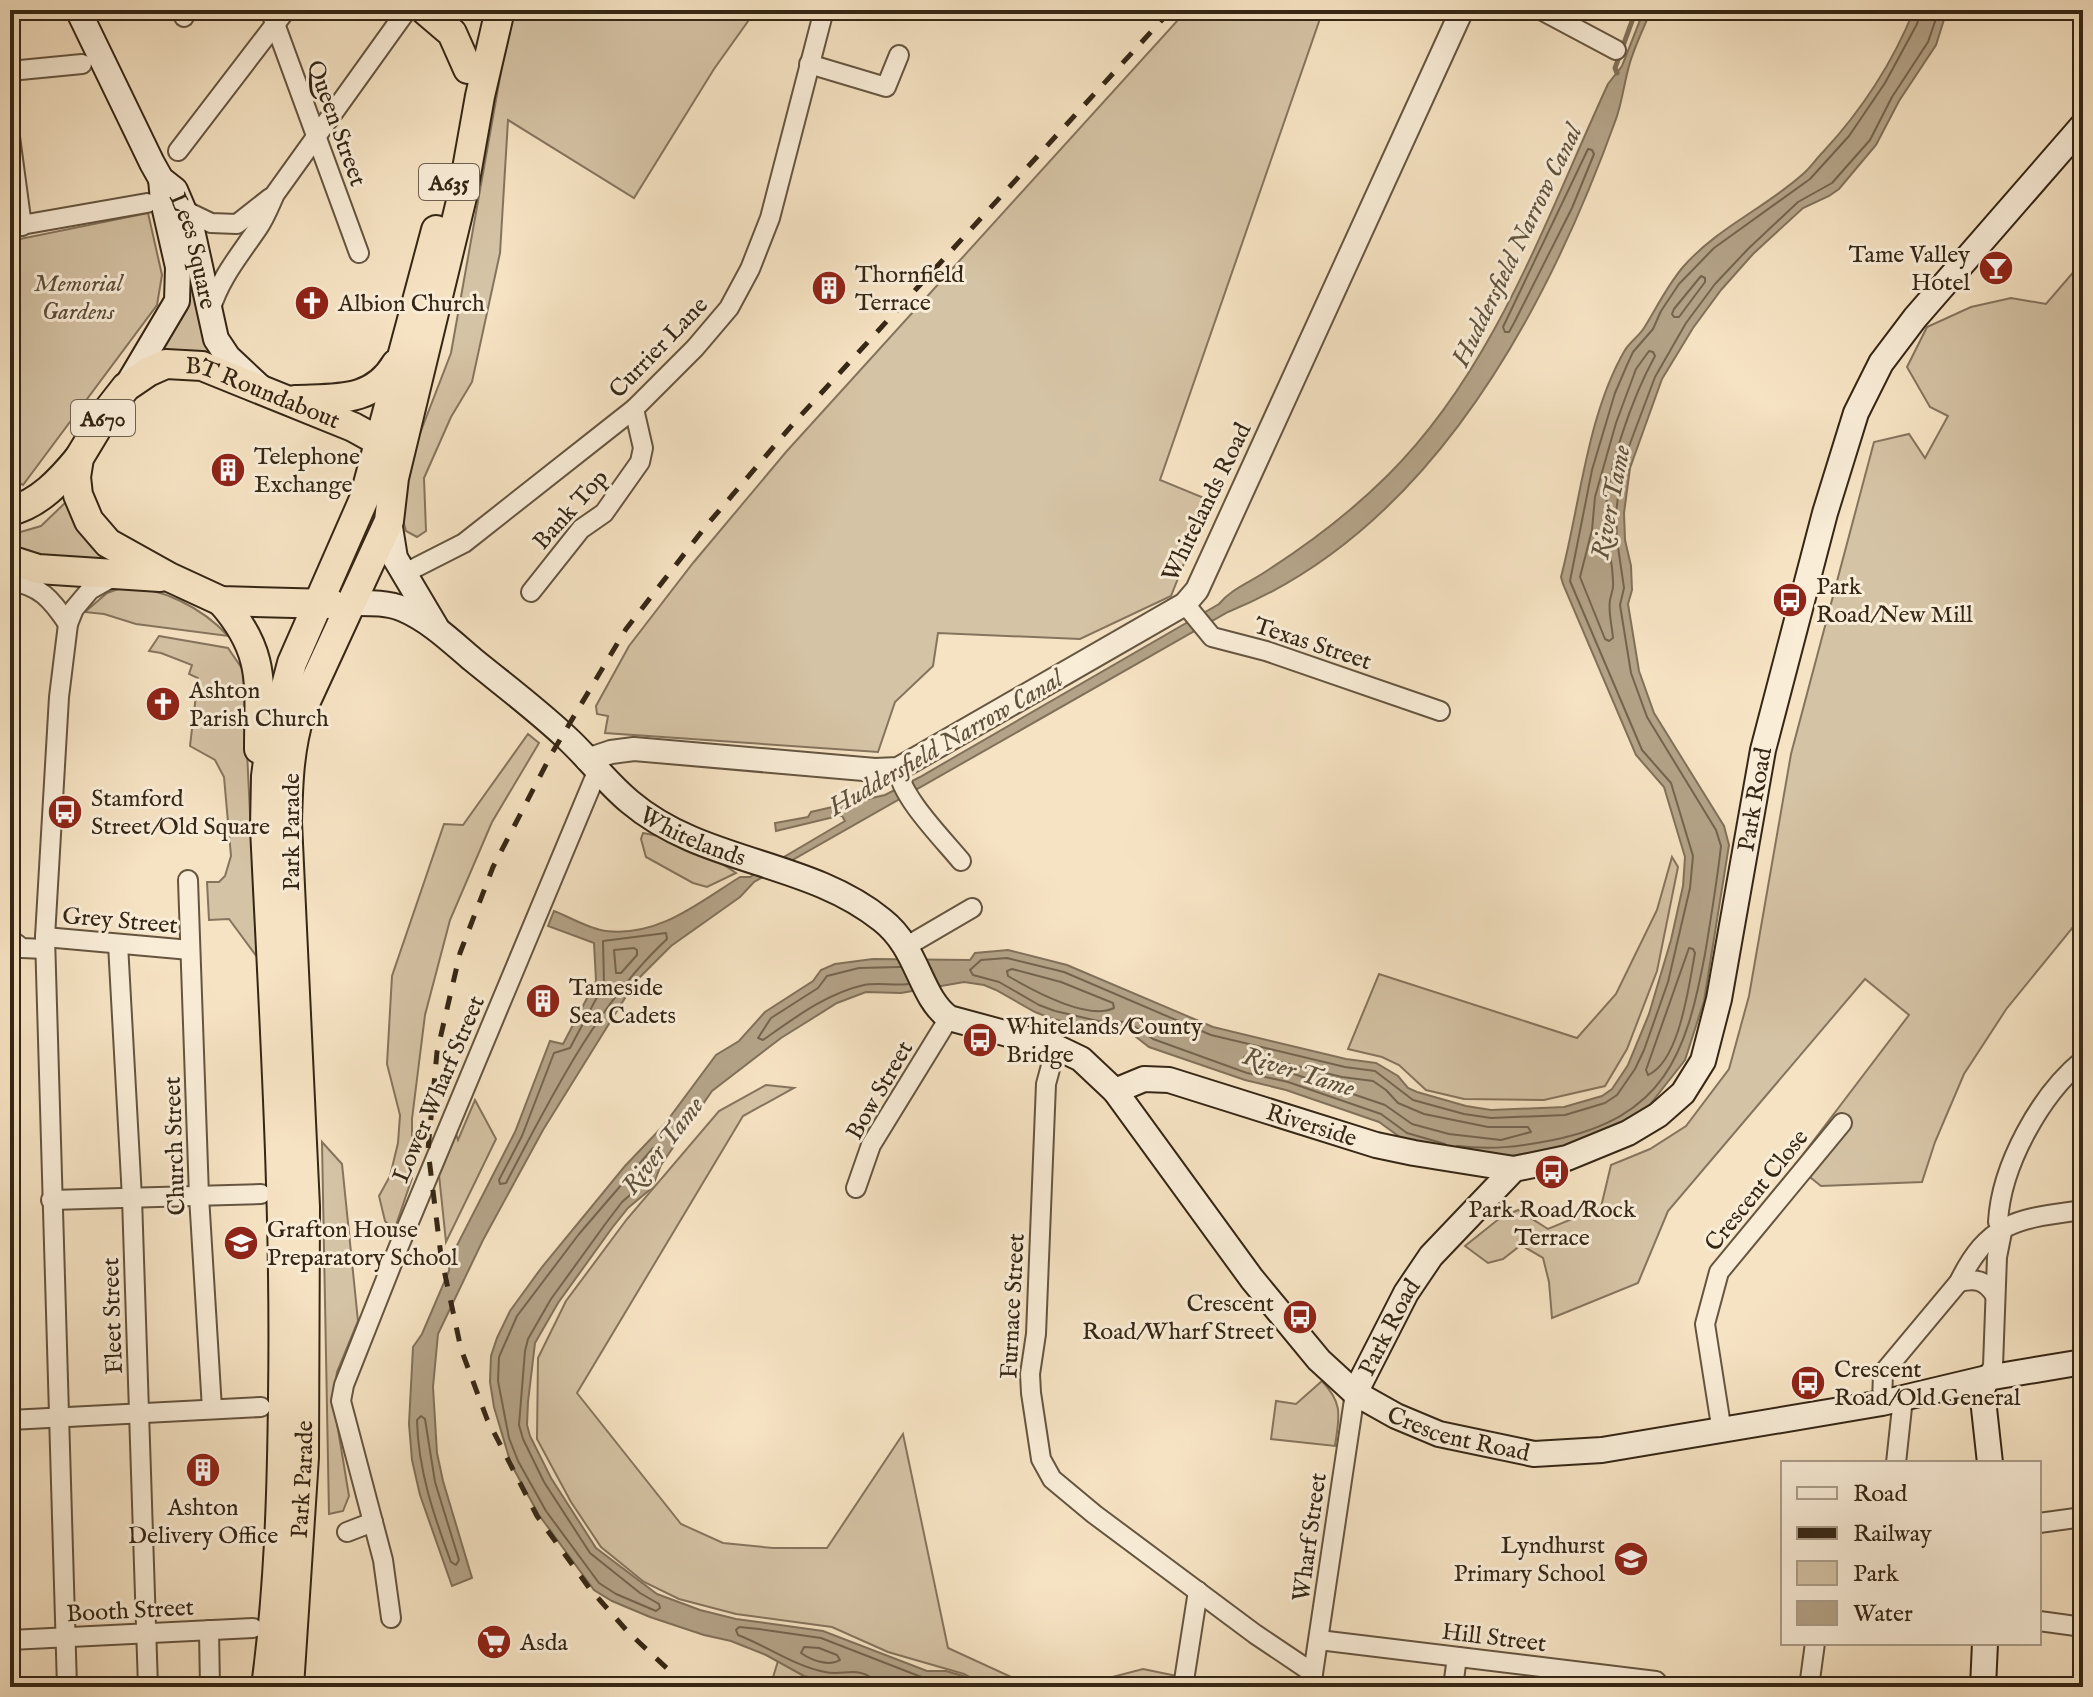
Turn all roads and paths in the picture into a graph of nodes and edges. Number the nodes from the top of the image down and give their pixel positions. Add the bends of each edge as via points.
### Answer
1 (78, 10) edge
2 (407, 10) edge
3 (425, 10) edge
4 (481, 10) edge
5 (500, 10) edge
6 (824, 10) edge
7 (1462, 10) edge
8 (1541, 10) edge
9 (277, 14) edge
10 (1616, 50) dead end
11 (899, 55) dead end
12 (82, 64) dead end
13 (809, 64) junction
14 (468, 69) junction
15 (10, 71) edge
16 (2083, 125) edge
17 (10, 137) edge
18 (315, 137) junction
19 (178, 151) dead end
20 (161, 179) junction
21 (275, 194) junction
22 (147, 203) dead end
23 (184, 210) junction
24 (16, 226) edge
25 (359, 253) dead end
26 (209, 315) junction
27 (402, 351) junction
28 (126, 387) junction
29 (275, 395) junction
30 (634, 409) junction
31 (380, 444) junction
32 (79, 458) junction
33 (394, 480) junction
34 (10, 511) edge
35 (389, 521) junction
36 (10, 560) edge
37 (405, 573) junction
38 (121, 575) junction
39 (169, 577) junction
40 (10, 581) edge
41 (529, 590) dead end
42 (221, 601) junction
43 (349, 603) junction
44 (315, 605) junction
45 (1190, 608) junction
46 (68, 624) junction
47 (438, 630) junction
48 (1440, 711) dead end
49 (592, 766) junction
50 (898, 775) junction
51 (265, 827) junction
52 (961, 861) dead end
53 (188, 880) dead end
54 (972, 908) dead end
55 (10, 939) edge
56 (45, 943) junction
57 (118, 944) junction
58 (908, 947) junction
59 (190, 950) junction
60 (949, 1018) junction
61 (1056, 1047) junction
62 (2083, 1060) edge
63 (1115, 1091) junction
64 (1842, 1123) dead end
65 (1514, 1169) junction
66 (856, 1188) dead end
67 (261, 1194) dead end
68 (199, 1196) junction
69 (132, 1198) junction
70 (51, 1200) junction
71 (2083, 1210) edge
72 (2003, 1227) junction
73 (1959, 1282) junction
74 (1995, 1295) junction
75 (2083, 1362) edge
76 (1987, 1378) junction
77 (1355, 1393) junction
78 (1893, 1400) junction
79 (261, 1407) dead end
80 (212, 1409) junction
81 (139, 1413) junction
82 (59, 1417) junction
83 (10, 1420) edge
84 (1722, 1432) junction
85 (1896, 1461) edge
86 (1990, 1461) edge
87 (2083, 1517) edge
88 (373, 1522) junction
89 (2041, 1523) edge
90 (347, 1532) dead end
91 (1198, 1591) junction
92 (391, 1618) dead end
93 (2041, 1621) edge
94 (2083, 1627) edge
95 (253, 1628) dead end
96 (209, 1630) junction
97 (146, 1633) junction
98 (66, 1637) junction
99 (10, 1640) edge
100 (1319, 1640) junction
101 (1815, 1645) edge
102 (1985, 1645) edge
103 (1457, 1657) junction
104 (1312, 1680) edge
105 (67, 1687) edge
106 (148, 1687) edge
107 (210, 1687) edge
108 (266, 1687) edge
109 (289, 1687) edge
110 (1183, 1687) edge
111 (1453, 1687) edge
112 (1661, 1687) edge
113 (1809, 1687) edge
114 (1983, 1687) edge

1 - 20 main road
2 - 18 street
3 - 14 highway via 452,33
4 - 14 highway, Park Parade / A635
5 - 33 highway, Park Parade / A635 via 462,197
6 - 13 street, Currier Lane
7 - 45 street, Whitelands Road
8 - 10 street
9 - 18 street, Queen Street
9 - 19 street
11 - 13 street via 886,87
12 - 15 street
13 - 30 street, Currier Lane via 770,218 745,279 712,330
14 - 27 highway, Park Parade / A635 via 443,208
16 - 65 main road, Park Road via 1915,318 1881,363 1856,413 1763,750 1703,1061 1683,1093 1628,1133 1567,1158
17 - 24 street
18 - 21 street
18 - 25 street, Queen Street
20 - 23 main road, Lees Square via 175,190
20 - 28 main road, Lees Square via 178,267 177,301
21 - 23 street via 237,224 211,223
21 - 26 street via 259,227 226,271
22 - 24 street
23 - 26 main road, Lees Square
26 - 29 main road, Lees Square via 221,348 241,371
27 - 29 highway, A635 via 388,377 364,393
27 - 31 highway, Park Parade / A635
28 - 29 highway, BT Roundabout / A670 via 166,364 184,363
28 - 32 highway, BT Roundabout / A670
29 - 31 highway, BT Roundabout / A670
30 - 37 street, Currier Lane via 464,543
30 - 41 street, Bank Top via 643,448 640,462 604,513 581,529
31 - 33 highway
31 - 44 highway, Park Parade / A635 via 360,507
32 - 34 highway, A670 via 47,491
32 - 39 highway, BT Roundabout / A670 via 78,495 97,533
33 - 35 highway, Park Parade
33 - 44 highway via 339,588
35 - 37 main road, Whitelands via 395,558
35 - 43 highway, Park Parade
36 - 38 highway, A670 via 38,569
37 - 47 main road, Whitelands
38 - 39 highway, A670
38 - 46 street via 90,590
39 - 42 highway, BT Roundabout / A670
40 - 46 street via 46,594
42 - 44 highway, BT Roundabout / A670
42 - 51 highway via 250,640 256,659
43 - 44 highway, BT Roundabout
43 - 47 main road, Whitelands via 404,609
43 - 109 highway, Park Parade via 300,714 288,777 305,1207 304,1457
44 - 51 highway, Park Parade / A635 via 292,663 270,746
45 - 48 street, Texas Street via 1212,637
45 - 50 street, Whitelands Road
46 - 56 street
47 - 49 main road, Whitelands via 569,740
49 - 50 street via 611,752 634,749
49 - 58 main road, Whitelands via 651,818 686,838 853,899
49 - 88 street, Lower Wharf Street via 344,1385 341,1401
50 - 52 street
51 - 108 highway, Park Parade / A635 via 284,1245 280,1548
53 - 59 street, Church Street
54 - 58 street
55 - 56 street, Grey Street via 22,948
56 - 57 street, Grey Street
56 - 70 street
57 - 59 street, Grey Street
57 - 69 street, Fleet Street
58 - 60 main road, Whitelands via 935,1008
59 - 68 street, Church Street
60 - 61 main road, Crescent Road
60 - 66 street, Bow Street via 871,1145
61 - 63 main road, Crescent Road via 1081,1059
61 - 91 street, Furnace Street via 1046,1084 1030,1374 1041,1459 1052,1479
62 - 72 street via 2041,1104 2022,1140 1999,1207
63 - 65 main road, Riverside via 1144,1079 1169,1080 1376,1145
63 - 77 main road, Crescent Road via 1252,1279 1319,1360
64 - 84 street, Crescent Close via 1719,1272 1705,1324
65 - 77 main road, Park Road via 1431,1256
67 - 68 street
68 - 69 street
68 - 80 street, Church Street
69 - 70 street
69 - 81 street, Fleet Street
70 - 82 street
71 - 72 street via 2026,1218
72 - 73 street via 1980,1248
72 - 74 street
73 - 74 street via 1974,1278
73 - 78 street via 1883,1373
74 - 76 street via 1993,1366
75 - 76 main road, Crescent Road
76 - 78 main road, Crescent Road
76 - 86 main road via 1982,1390
77 - 84 main road, Crescent Road via 1439,1434 1534,1454
77 - 100 street, Wharf Street
78 - 84 main road, Crescent Road
78 - 85 street
79 - 80 street
80 - 81 street
81 - 82 street
81 - 97 street, Fleet Street
82 - 83 street
82 - 98 street
87 - 89 street
88 - 90 street
88 - 92 street, Lower Wharf Street
91 - 104 street, Furnace Street
91 - 110 street
93 - 94 street
95 - 96 street, Booth Street
96 - 97 street, Booth Street
96 - 107 street
97 - 98 street, Booth Street
97 - 106 street, Fleet Street
98 - 99 street, Booth Street
98 - 105 street
100 - 103 street, Hill Street
100 - 104 street, Wharf Street
101 - 113 street
102 - 114 main road
103 - 111 street
103 - 112 street, Hill Street via 1656,1681

